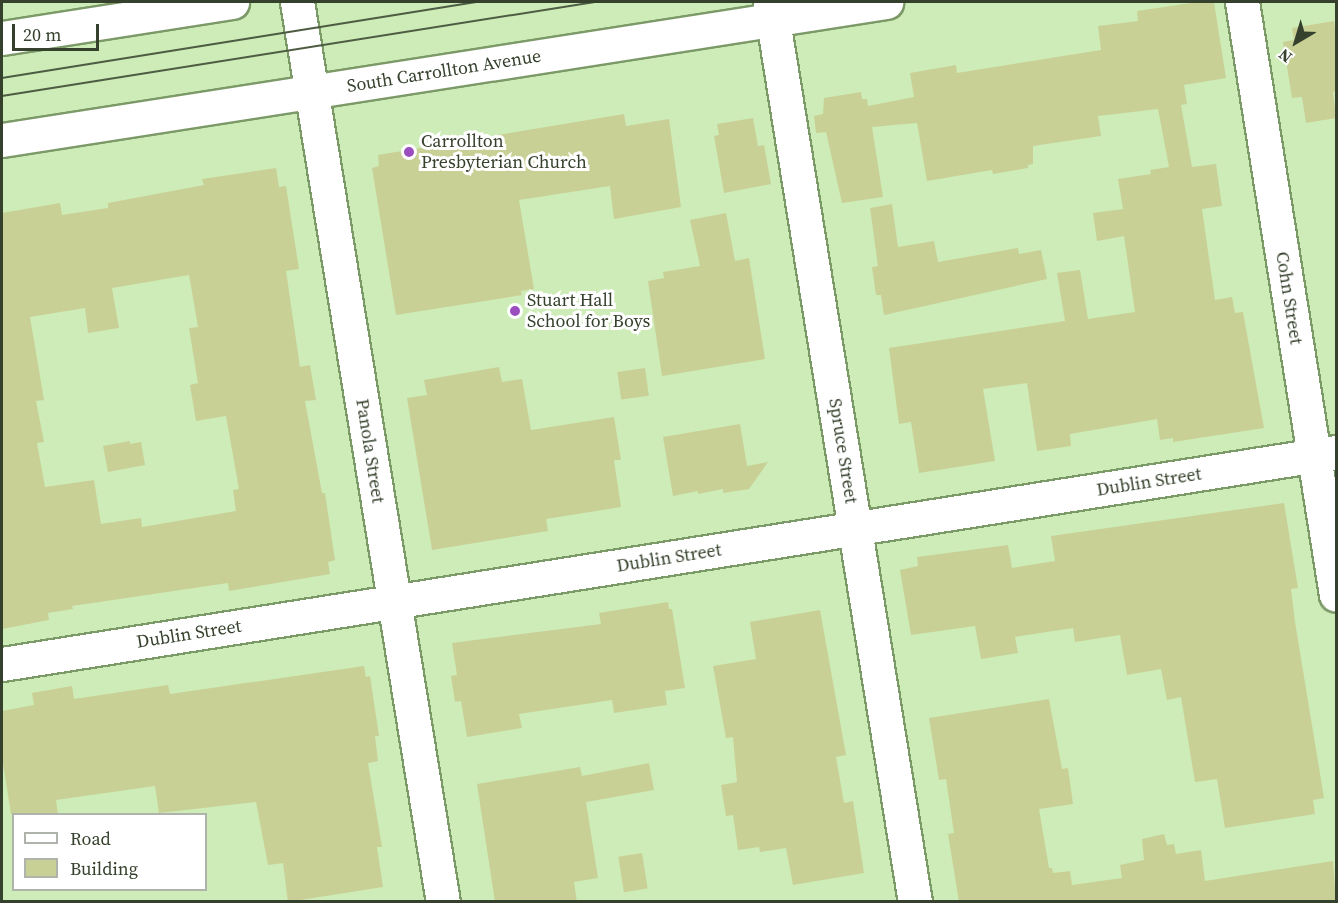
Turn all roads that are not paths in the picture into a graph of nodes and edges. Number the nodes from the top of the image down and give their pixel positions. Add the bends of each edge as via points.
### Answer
1 (232, 2) edge
2 (297, 2) edge
3 (886, 2) edge
4 (1242, 2) edge
5 (772, 10) edge
6 (2, 38) edge
7 (311, 92) junction
8 (2, 140) edge
9 (1325, 454) edge
10 (855, 529) junction
11 (1336, 596) edge
12 (395, 601) junction
13 (2, 664) edge
14 (443, 902) edge
15 (915, 902) edge

1 - 6 street
2 - 7 street, Panola Street
3 - 5 street, South Carrollton Avenue
4 - 9 street, Cohn Street
5 - 7 street, South Carrollton Avenue
5 - 10 street, Spruce Street
7 - 8 street, South Carrollton Avenue
7 - 12 street, Panola Street
9 - 10 street, Dublin Street
9 - 11 street, Cohn Street
10 - 12 street, Dublin Street
10 - 15 street, Spruce Street
12 - 13 street, Dublin Street
12 - 14 street, Panola Street

